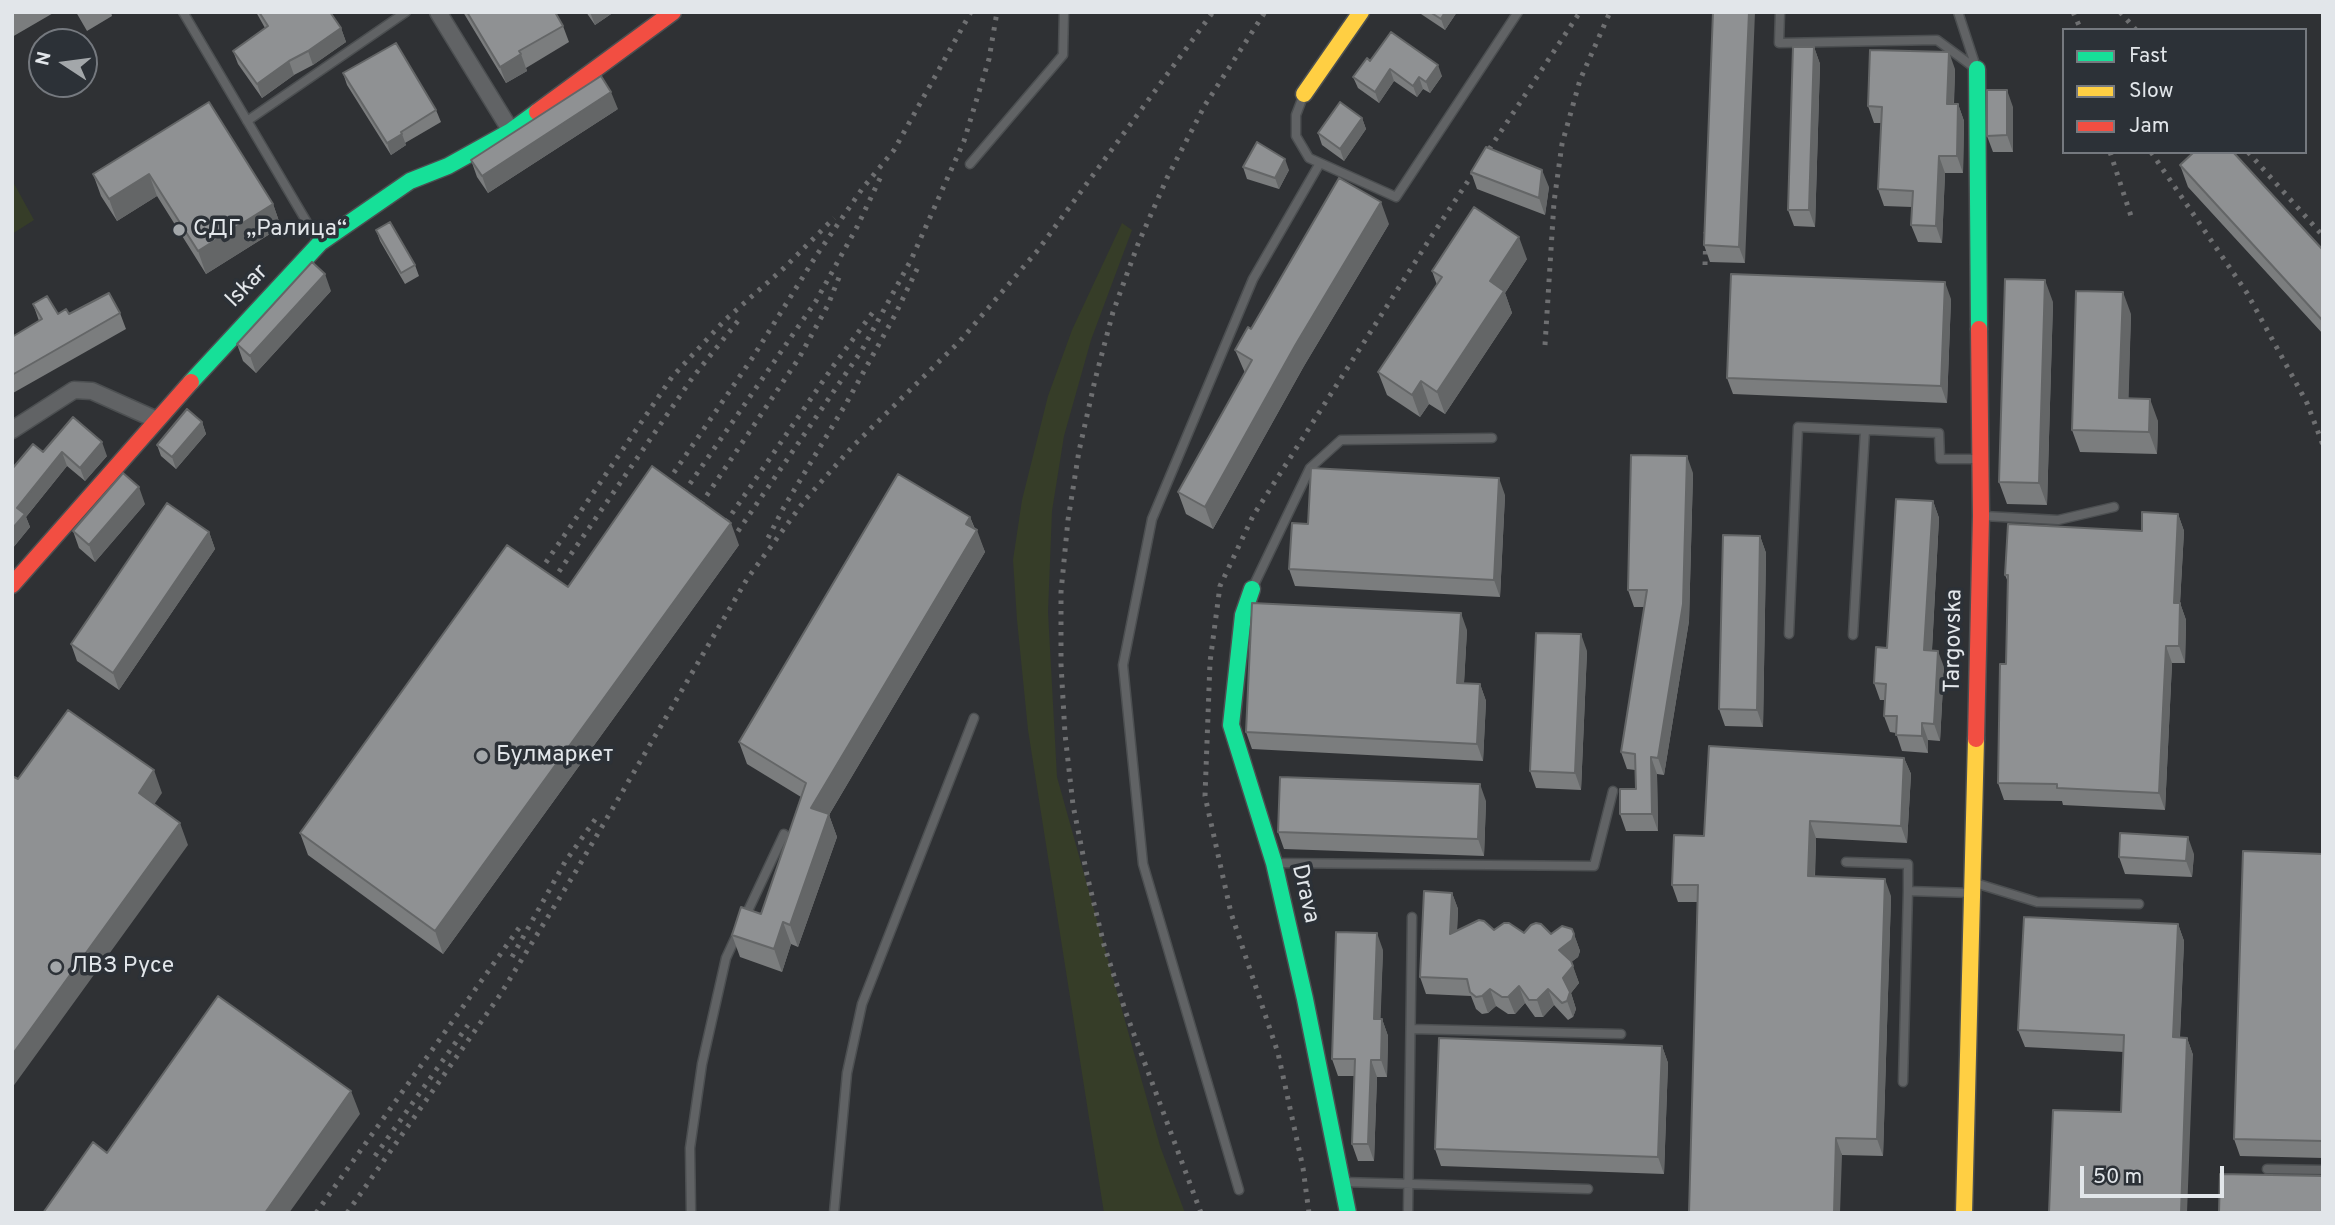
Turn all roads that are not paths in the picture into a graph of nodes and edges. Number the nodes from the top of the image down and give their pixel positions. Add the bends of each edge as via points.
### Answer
1 (195, 12) edge
2 (406, 12) edge
3 (438, 12) edge
4 (673, 12) edge
5 (1064, 12) edge
6 (1361, 12) edge
7 (1518, 12) edge
8 (1780, 12) edge
9 (1958, 12) edge
10 (184, 15) edge
11 (1978, 69) junction
12 (1304, 94) joint
13 (247, 121) junction
14 (512, 131) junction
15 (1320, 163) junction
16 (970, 164) dead end
17 (320, 243) junction
18 (157, 420) junction
19 (12, 430) edge
20 (1865, 430) junction
21 (1492, 438) dead end
22 (1980, 459) junction
23 (2114, 508) dead end
24 (1980, 516) junction
25 (12, 585) edge
26 (1252, 589) joint
27 (1789, 634) dead end
28 (1853, 635) dead end
29 (974, 718) dead end
30 (1612, 792) dead end
31 (784, 834) dead end
32 (1846, 862) dead end
33 (1274, 863) junction
34 (1972, 888) junction
35 (1908, 891) junction
36 (2139, 904) dead end
37 (1412, 917) dead end
38 (1411, 1029) junction
39 (1621, 1034) dead end
40 (1903, 1082) dead end
41 (2267, 1169) dead end
42 (2323, 1170) edge
43 (1342, 1182) junction
44 (1409, 1184) junction
45 (1588, 1189) dead end
46 (1239, 1190) dead end
47 (691, 1213) edge
48 (834, 1213) edge
49 (1348, 1213) edge
50 (1408, 1213) edge
51 (1964, 1213) edge

1 - 10 lane
2 - 13 lane
3 - 14 street
4 - 14 street, Iskar
5 - 16 lane via 1063,55
6 - 12 street
7 - 15 lane via 1396,197
8 - 11 lane via 1779,43 1937,40
9 - 11 lane
10 - 13 lane
11 - 22 street, Targovska
12 - 15 lane via 1296,115 1296,136 1309,158
13 - 17 lane
14 - 17 street, Iskar via 410,181
15 - 46 lane via 1253,279 1152,519 1123,665 1143,864
17 - 18 street, Iskar
18 - 19 street via 92,391 74,390
18 - 25 street, Iskar
20 - 22 lane via 1939,433 1940,459
20 - 27 lane via 1798,427
20 - 28 lane
21 - 26 lane via 1341,440 1310,468
22 - 24 street, Targovska
23 - 24 lane via 2058,520
24 - 34 street, Targovska
26 - 33 street, Drava via 1243,615 1231,725
29 - 48 lane via 862,1004 847,1073
30 - 33 lane via 1594,866
31 - 47 lane via 726,958 702,1064 690,1147
32 - 35 lane via 1908,864
33 - 43 street, Drava
34 - 35 lane
34 - 36 lane via 2037,902
34 - 51 street, Targovska
35 - 40 lane
37 - 38 lane
38 - 39 lane
38 - 44 lane
41 - 42 lane
43 - 44 lane
43 - 49 street, Drava
44 - 45 lane
44 - 50 lane

